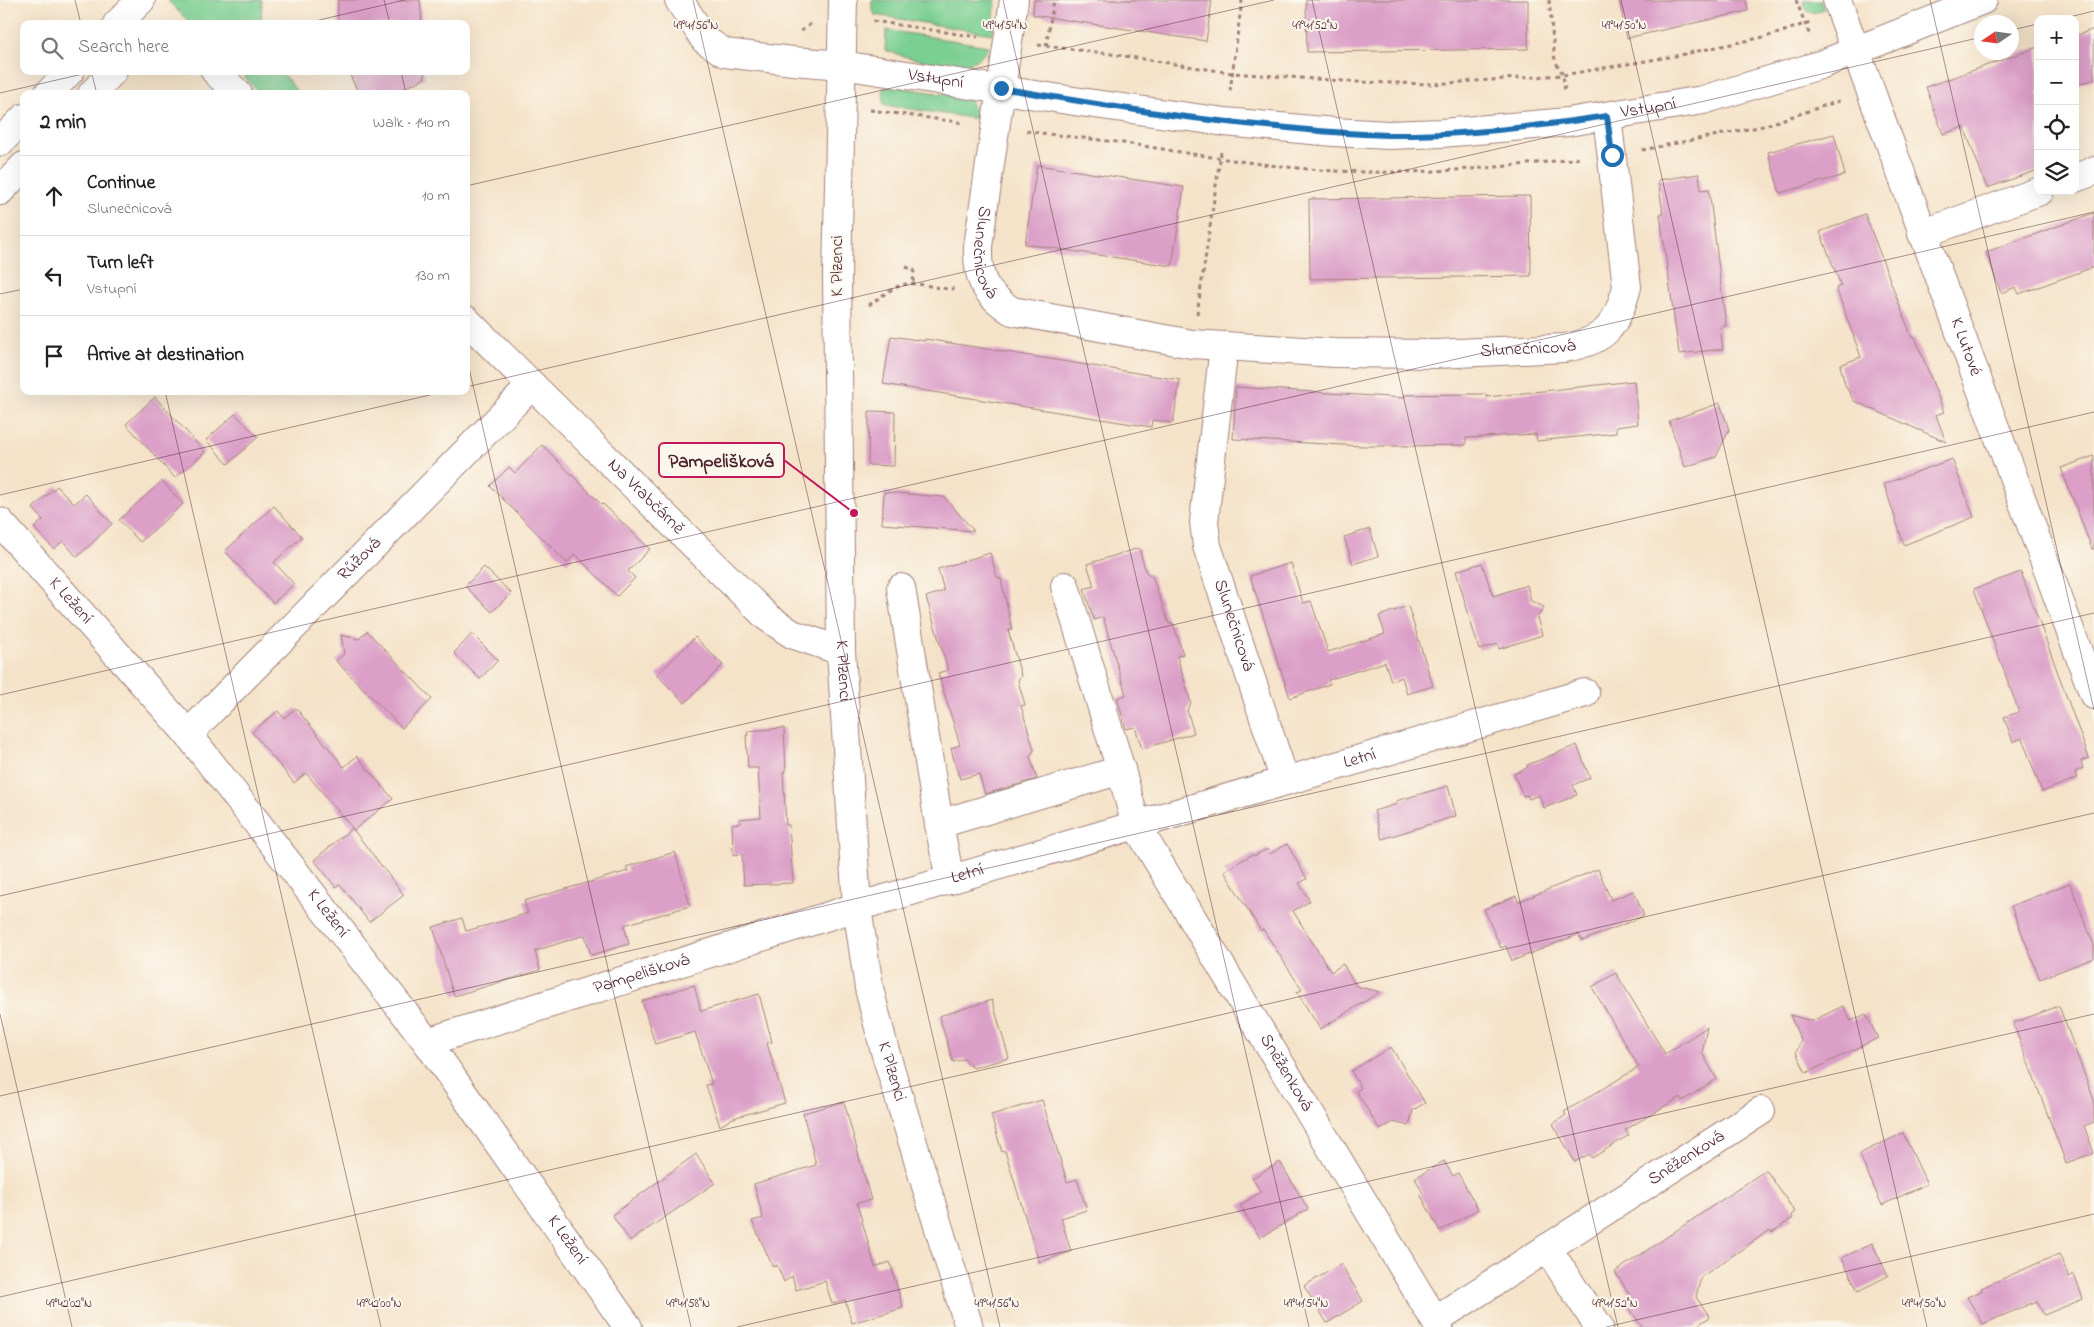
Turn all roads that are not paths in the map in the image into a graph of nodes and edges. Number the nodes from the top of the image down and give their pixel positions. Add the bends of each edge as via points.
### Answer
1 (141, 0) edge
2 (679, 0) edge
3 (1014, 0) edge
4 (1983, 0) edge
5 (1839, 5) edge
6 (843, 8) edge
7 (121, 20) edge
8 (1855, 51) junction
9 (842, 65) junction
10 (66, 75) edge
11 (109, 75) edge
12 (219, 75) edge
13 (1001, 88) junction
14 (52, 90) edge
15 (96, 90) edge
16 (234, 90) edge
17 (1607, 116) junction
18 (20, 122) edge
19 (0, 142) edge
20 (20, 170) edge
21 (2094, 172) edge
22 (2079, 177) edge
23 (0, 190) edge
24 (2034, 193) edge
25 (1922, 234) junction
26 (470, 324) edge
27 (1224, 346) junction
28 (532, 385) junction
29 (0, 522) edge
30 (1065, 586) dead end
31 (901, 588) dead end
32 (841, 651) junction
33 (1585, 692) dead end
34 (2094, 695) edge
35 (188, 734) junction
36 (1121, 770) junction
37 (1285, 781) junction
38 (939, 824) junction
39 (1136, 825) junction
40 (950, 880) junction
41 (857, 907) junction
42 (427, 1042) junction
43 (1761, 1112) dead end
44 (1547, 1248) junction
45 (1437, 1323) edge
46 (628, 1327) edge
47 (969, 1327) edge
48 (1599, 1327) edge

1 - 7 street
2 - 9 street, Vstupní via 705,40 725,53
3 - 13 street, Slunečnicová
4 - 8 street, Vstupní
5 - 8 street, K Lutové
6 - 9 street, K Plzenci
8 - 17 street, Vstupní via 1820,65 1703,100
8 - 25 street, K Lutové
9 - 13 street, Vstupní
9 - 32 street, K Plzenci via 838,327
10 - 14 street
11 - 15 street
12 - 16 street
13 - 17 street, Vstupní via 1225,122 1388,135 1542,125
13 - 27 street, Slunečnicová via 978,246 978,268 984,286 997,301 1012,311 1192,344
17 - 27 street, Slunečnicová via 1627,287 1612,326 1598,337 1564,348 1436,354 1334,353
18 - 19 street
20 - 23 street
21 - 22 street
24 - 25 street
25 - 34 street, K Lutové via 1976,371
26 - 28 street, Na Vrabčárně
27 - 37 street, Slunečnicová via 1204,522 1207,546
28 - 32 street, Na Vrabčárně via 767,617 792,634
28 - 35 street, Růžová
29 - 35 street, K Ležení
30 - 36 street
31 - 38 street
32 - 41 street, K Plzenci
33 - 37 street, Letní
35 - 42 street, K Ležení
36 - 38 street
36 - 39 street
37 - 39 street, Letní
38 - 40 street
39 - 40 street, Letní
39 - 45 street, Sněženková
40 - 41 street, Letní
41 - 42 street, Pampelišková
41 - 47 street, K Plzenci via 869,988 884,1048
42 - 46 street, K Ležení
43 - 44 street, Sněženková
44 - 45 street, Sněženková
44 - 48 street

